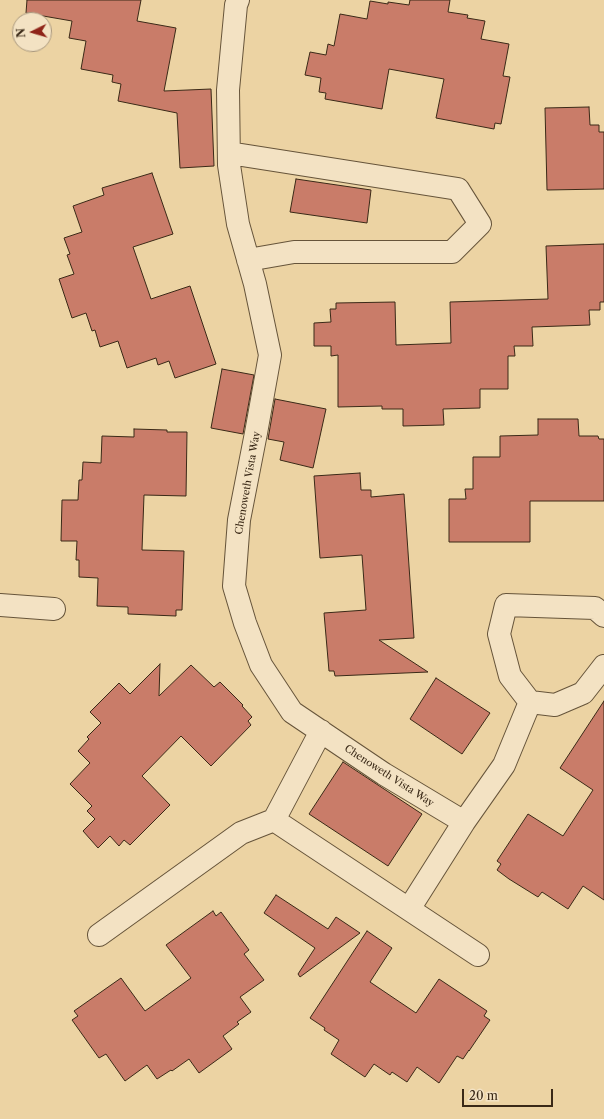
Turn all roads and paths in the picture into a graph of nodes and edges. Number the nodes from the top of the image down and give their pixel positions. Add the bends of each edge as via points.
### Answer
1 (238, 0) edge
2 (229, 153) junction
3 (248, 260) junction
4 (0, 605) edge
5 (54, 610) dead end
6 (604, 616) edge
7 (604, 666) edge
8 (530, 702) junction
9 (320, 731) junction
10 (274, 820) junction
11 (464, 822) junction
12 (409, 909) junction
13 (99, 935) dead end
14 (478, 955) dead end

1 - 2 street, Chenoweth Vista Way via 228,90
2 - 3 street, Chenoweth Vista Way via 238,224
2 - 3 street via 458,189 480,224 452,252 294,252
3 - 9 street, Chenoweth Vista Way via 270,355 239,520 234,586 261,665 292,712
4 - 5 street
6 - 8 street via 595,608 506,605 499,634 510,676
7 - 8 street via 583,693 555,705
8 - 11 street via 504,765
9 - 10 street
9 - 11 street, Chenoweth Vista Way via 384,774
10 - 12 street
10 - 13 street via 241,833
11 - 12 street
12 - 14 street

